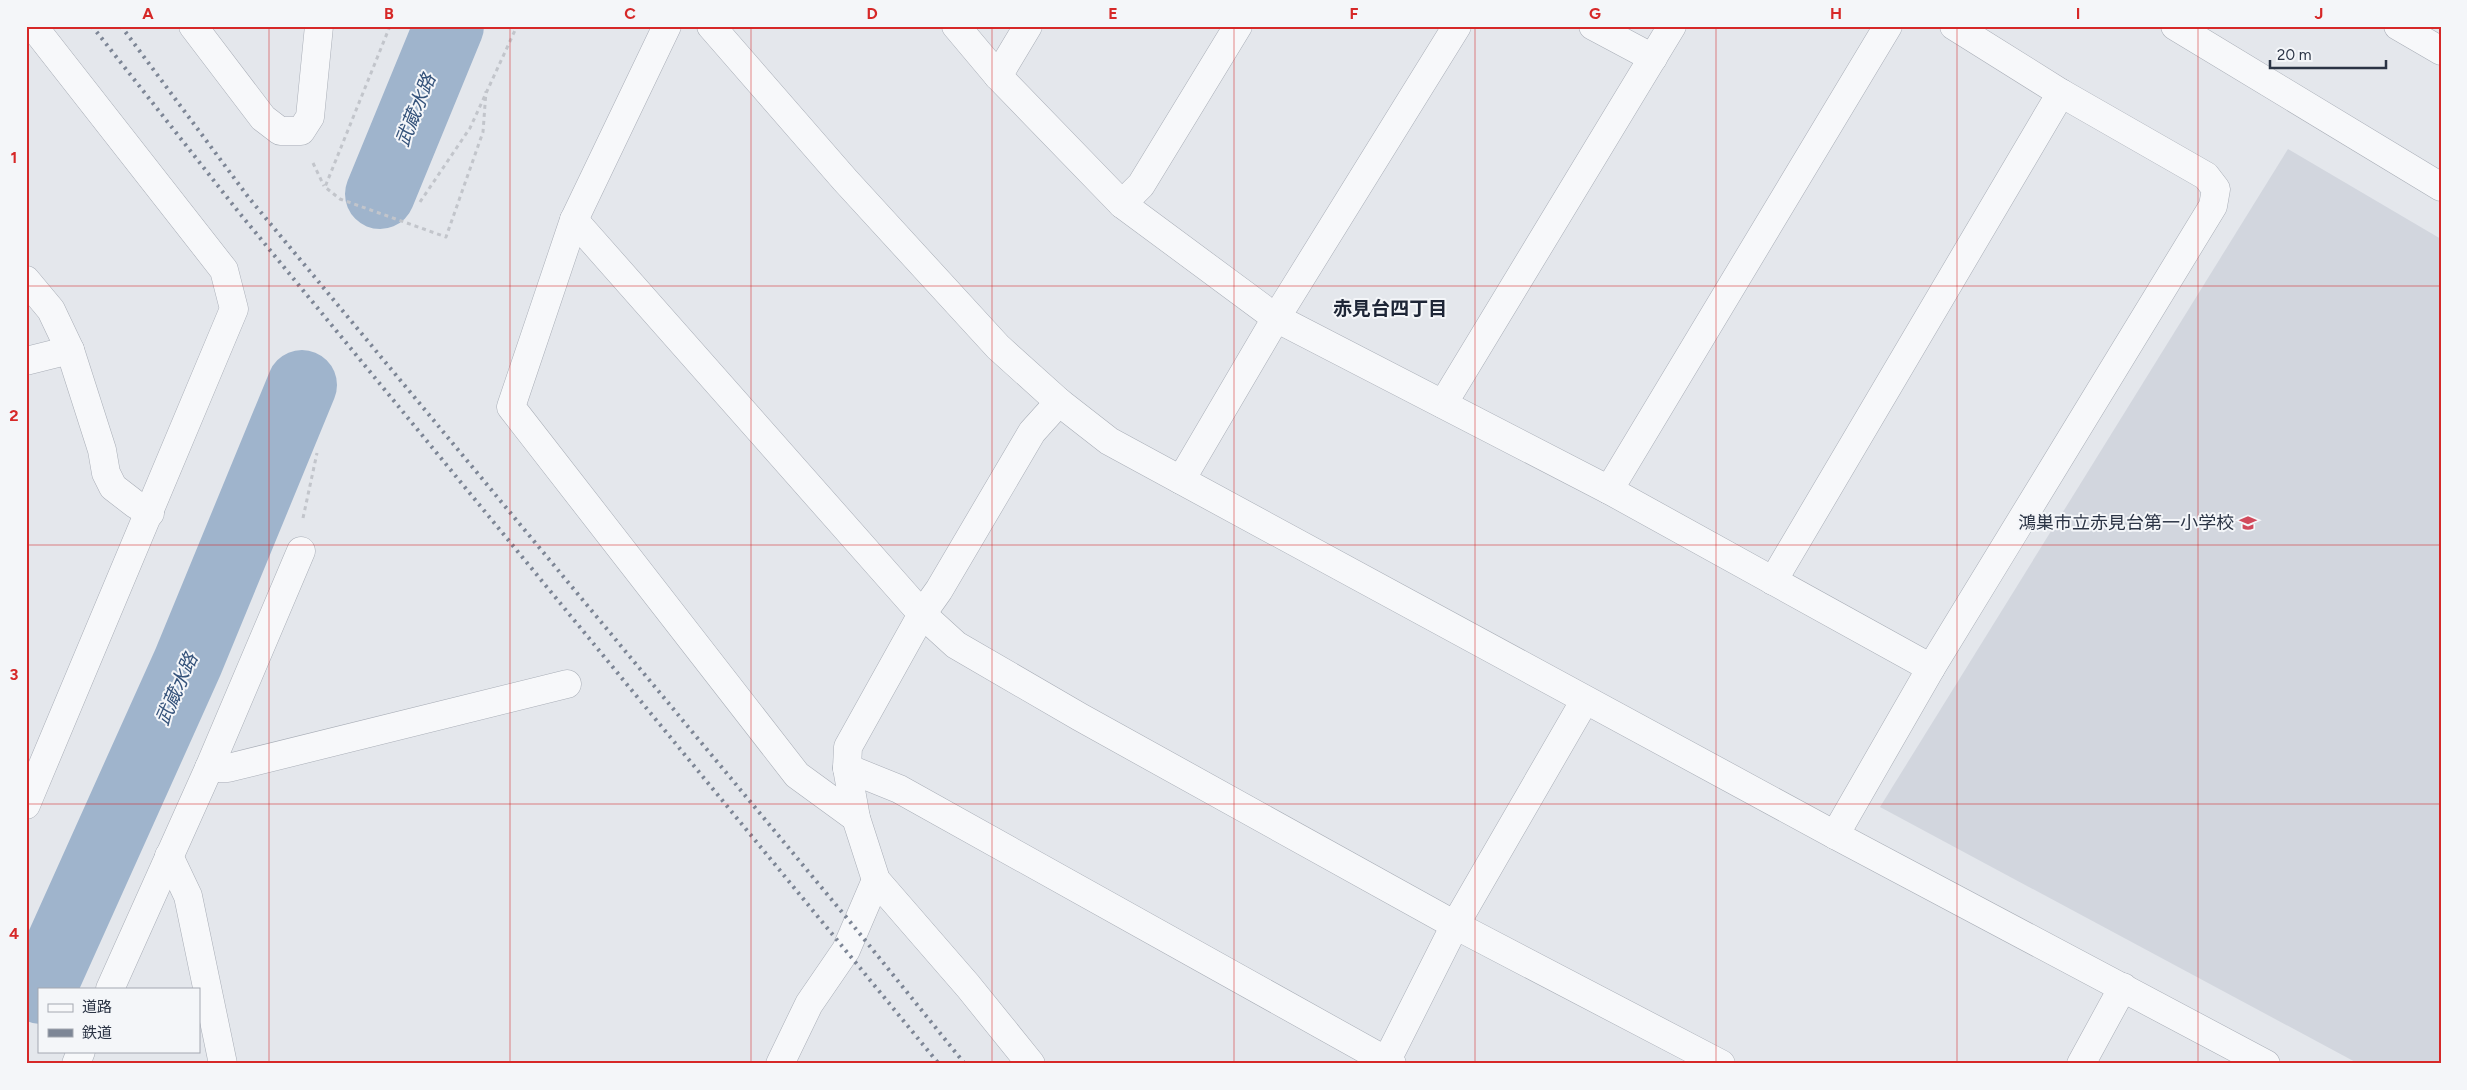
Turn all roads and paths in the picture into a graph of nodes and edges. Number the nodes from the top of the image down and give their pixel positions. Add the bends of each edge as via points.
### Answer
1 (33, 26) edge
2 (193, 26) edge
3 (319, 26) edge
4 (390, 26) edge
5 (517, 26) edge
6 (667, 26) edge
7 (711, 26) edge
8 (956, 26) edge
9 (1028, 26) edge
10 (1238, 26) edge
11 (1457, 26) edge
12 (1593, 26) edge
13 (1672, 26) edge
14 (1888, 26) edge
15 (1954, 26) edge
16 (2175, 26) edge
17 (2398, 26) edge
18 (2441, 51) edge
19 (1653, 58) junction
20 (998, 76) junction
21 (486, 91) junction
22 (2061, 93) junction
23 (2441, 187) edge
24 (420, 202) dead end
25 (1122, 204) junction
26 (574, 220) junction
27 (26, 280) edge
28 (1276, 318) junction
29 (70, 350) junction
30 (26, 361) edge
31 (1059, 402) junction
32 (1443, 404) junction
33 (317, 453) dead end
34 (1181, 480) junction
35 (1609, 490) junction
36 (150, 513) junction
37 (302, 523) dead end
38 (301, 551) dead end
39 (1773, 581) junction
40 (922, 614) junction
41 (1931, 668) junction
42 (567, 684) dead end
43 (1586, 700) junction
44 (209, 768) junction
45 (847, 768) junction
46 (26, 805) edge
47 (856, 818) junction
48 (1835, 835) junction
49 (169, 856) junction
50 (876, 880) junction
51 (1455, 925) junction
52 (2123, 987) junction
53 (110, 988) edge
54 (81, 1052) edge
55 (1388, 1063) edge
56 (76, 1064) edge
57 (223, 1064) edge
58 (780, 1064) edge
59 (1031, 1064) edge
60 (1721, 1064) edge
61 (2081, 1064) edge
62 (2266, 1064) edge

1 - 36 street via 224,270 234,309
2 - 3 street via 263,118 280,130 301,131 310,117
4 - 21 path via 325,187 340,199 446,237 483,132
5 - 21 path
6 - 26 street
7 - 31 street via 845,180 998,347
8 - 20 street
9 - 20 street
10 - 25 street via 1141,185
11 - 28 street
12 - 19 street
13 - 19 street
14 - 35 street
15 - 22 street
16 - 23 street
17 - 18 street
19 - 32 street
20 - 25 street
21 - 24 path via 470,128
22 - 39 street
22 - 41 street via 2206,176 2216,189 2214,206
25 - 28 street
26 - 40 street
26 - 47 street via 511,407 797,776
27 - 29 street via 51,310
28 - 32 street
28 - 34 street
29 - 30 street
29 - 36 street via 102,450 106,473 113,487
31 - 34 street via 1109,441
31 - 40 street via 1032,432
32 - 35 street
33 - 37 path
34 - 43 street
35 - 39 street
36 - 46 street
38 - 44 street
39 - 41 street
40 - 45 street via 848,747
40 - 51 street via 956,646
41 - 48 street
42 - 44 street via 228,768
43 - 48 street
43 - 51 street
44 - 49 street
45 - 47 street
45 - 55 street via 899,789
47 - 50 street
48 - 52 street
49 - 53 street
49 - 57 street via 188,896
50 - 58 street via 846,950 809,1004
50 - 59 street
51 - 55 street
51 - 60 street
52 - 61 street
52 - 62 street
54 - 56 street

